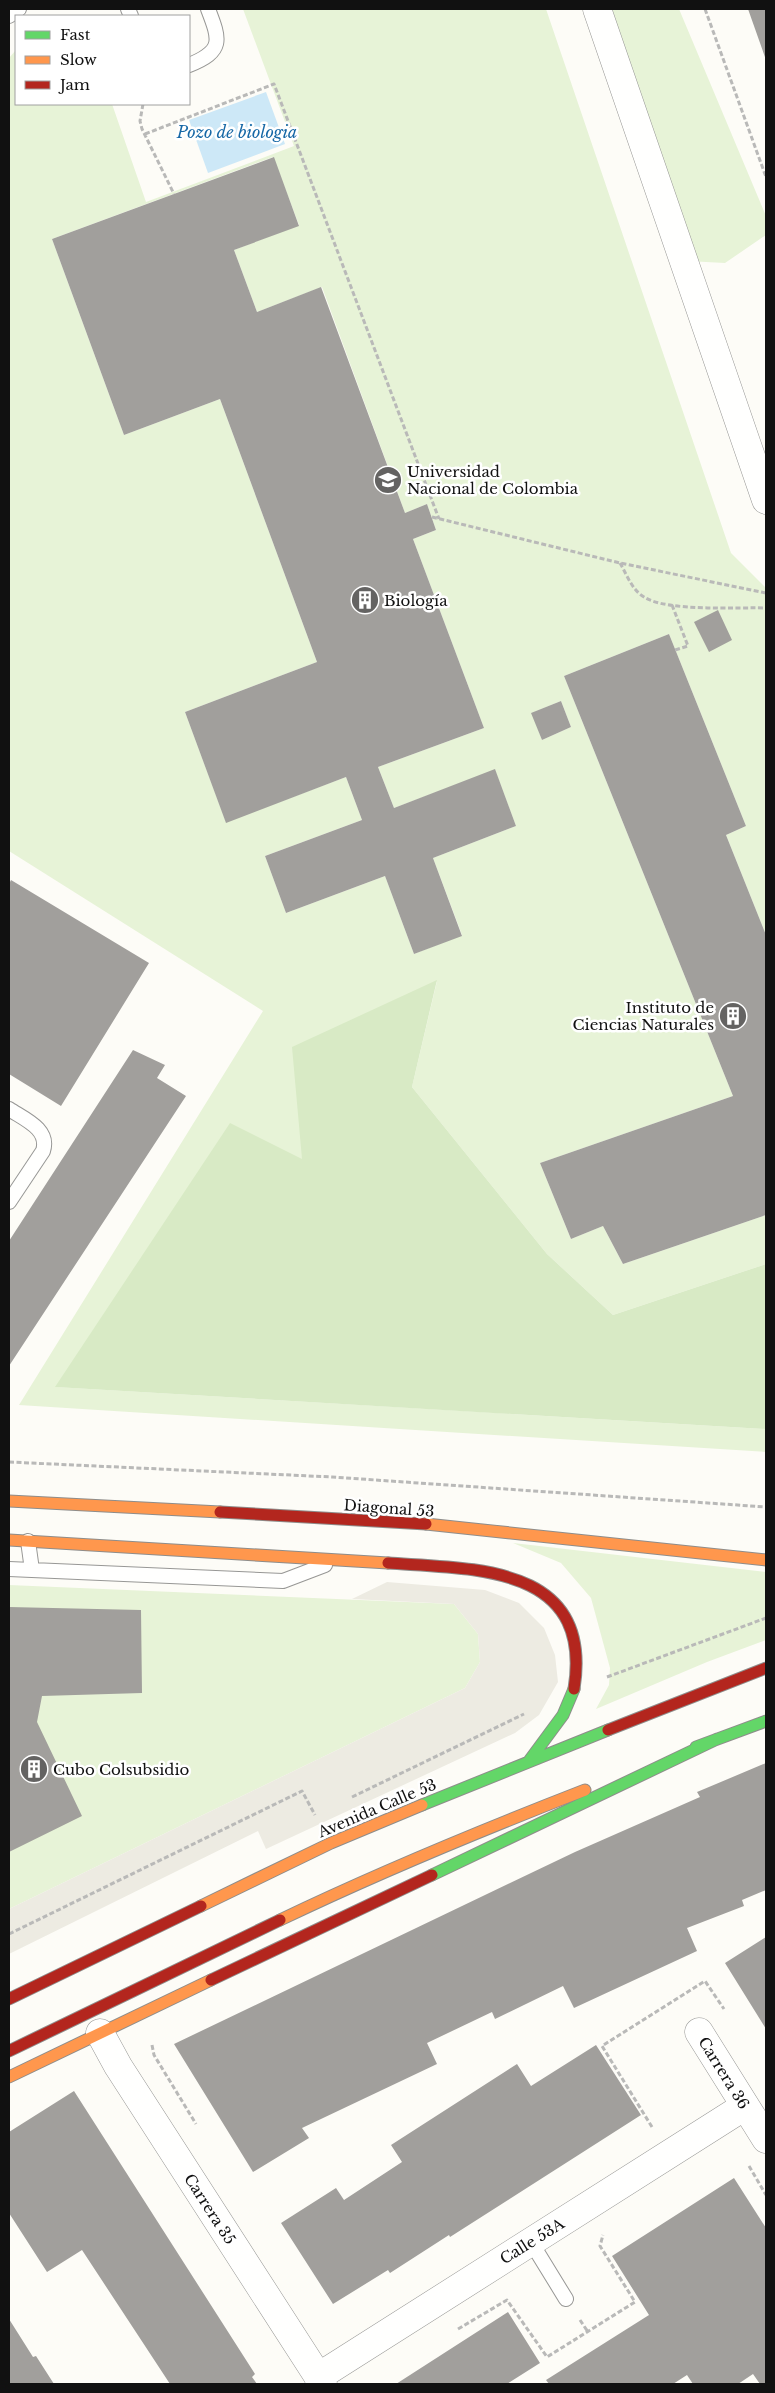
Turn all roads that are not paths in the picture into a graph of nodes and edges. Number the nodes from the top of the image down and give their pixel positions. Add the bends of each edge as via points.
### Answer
1 (19, 9) edge
2 (208, 9) edge
3 (597, 9) edge
4 (9, 16) edge
5 (190, 65) edge
6 (766, 500) edge
7 (9, 1109) edge
8 (9, 1202) edge
9 (9, 1501) edge
10 (9, 1540) edge
11 (28, 1541) junction
12 (181, 1550) junction
13 (340, 1560) junction
14 (766, 1560) edge
15 (9, 1569) edge
16 (32, 1570) junction
17 (178, 1577) junction
18 (766, 1668) edge
19 (766, 1721) edge
20 (717, 1739) junction
21 (529, 1760) junction
22 (9, 1999) edge
23 (698, 2032) dead end
24 (100, 2033) junction
25 (9, 2051) edge
26 (9, 2077) edge
27 (745, 2106) junction
28 (766, 2139) edge
29 (531, 2242) junction
30 (566, 2299) dead end
31 (321, 2381) edge

1 - 4 lane
2 - 5 lane via 218,42 213,52
3 - 6 street
7 - 8 lane via 38,1129 45,1143
9 - 14 main road, Diagonal 53 via 414,1523
10 - 11 main road
11 - 12 main road
11 - 16 lane
12 - 13 main road
12 - 17 lane
13 - 17 lane via 283,1582
13 - 21 main road via 481,1569 522,1580 554,1603 570,1627 578,1656 575,1689 566,1710
15 - 16 lane
16 - 17 lane
18 - 21 main road, Avenida Calle 53
19 - 20 main road
20 - 24 main road
20 - 25 main road via 476,1832 353,1885
21 - 22 main road, Avenida Calle 53 via 331,1843
23 - 27 street, Carrera 36
24 - 26 main road
24 - 31 street, Carrera 35
27 - 28 street, Carrera 36
27 - 29 street, Calle 53A
29 - 30 lane
29 - 31 street, Calle 53A

